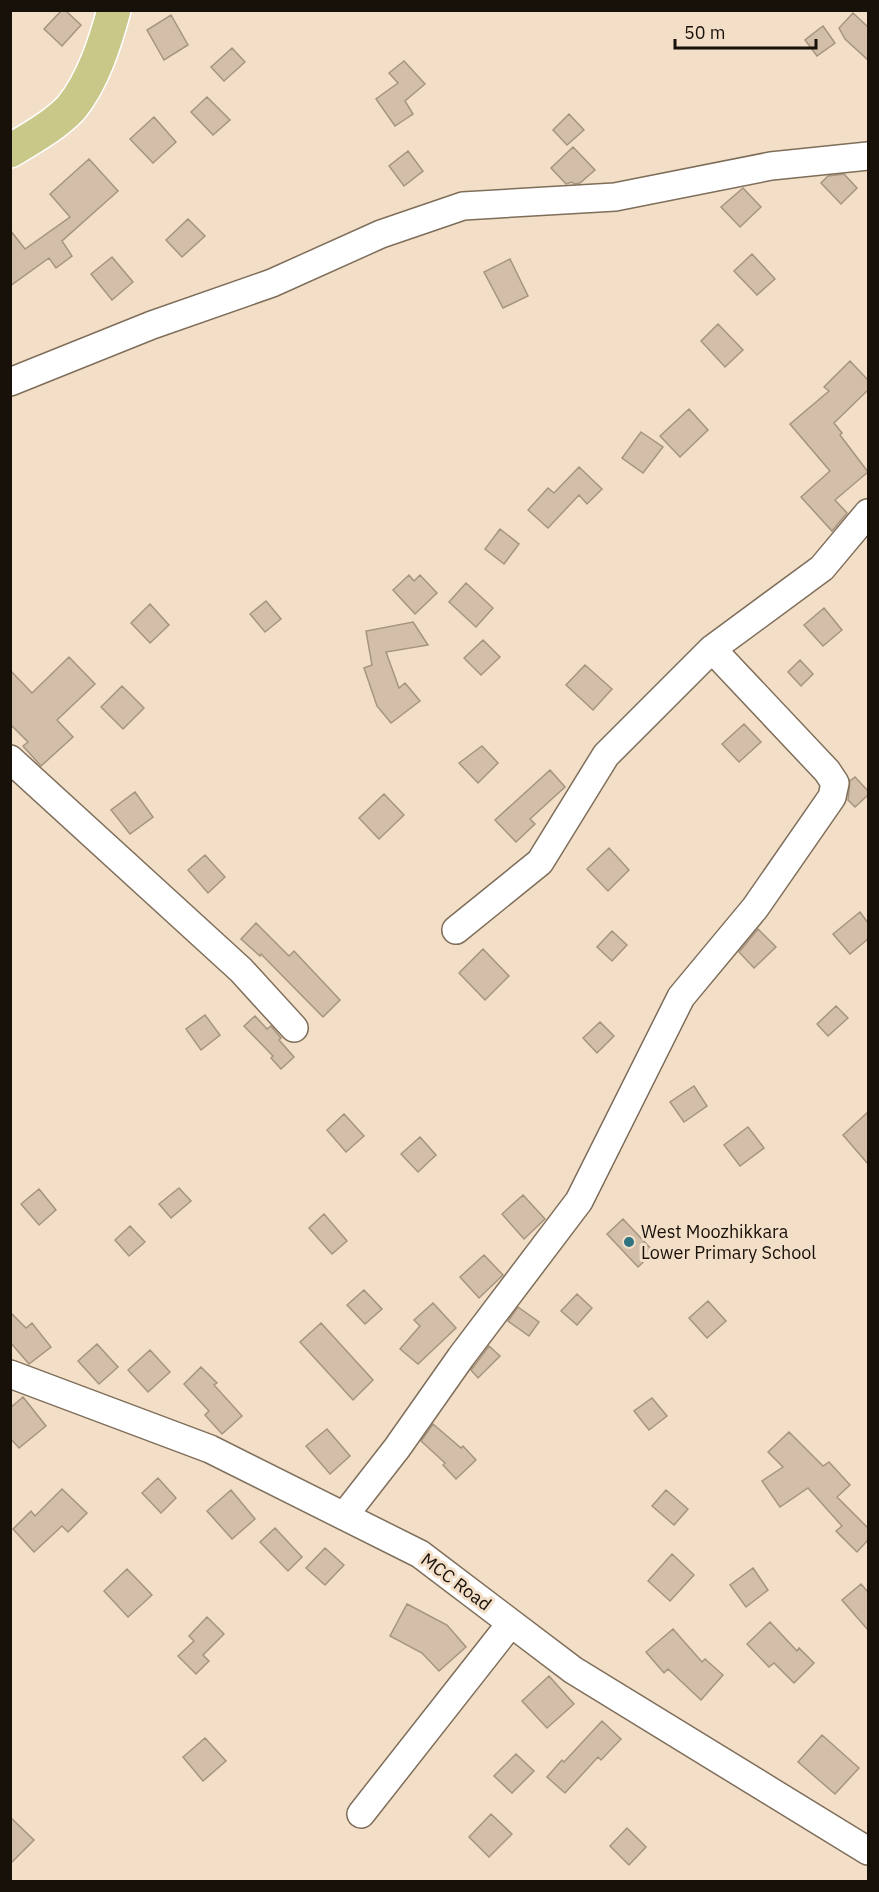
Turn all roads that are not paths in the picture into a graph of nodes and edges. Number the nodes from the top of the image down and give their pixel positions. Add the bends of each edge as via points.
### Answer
1 (114, 10) edge
2 (10, 151) edge
3 (868, 156) edge
4 (10, 382) edge
5 (868, 513) edge
6 (712, 649) junction
7 (10, 759) edge
8 (456, 930) dead end
9 (294, 1028) dead end
10 (10, 1374) edge
11 (344, 1516) junction
12 (511, 1623) junction
13 (361, 1814) dead end
14 (868, 1851) edge

1 - 2 main road via 92,75 71,107 45,130
3 - 4 street via 771,166 615,197 463,206 381,234 272,283
5 - 6 street via 822,568
6 - 8 street via 606,755 540,862
6 - 11 street via 827,771 835,783 832,797 755,908 681,997 579,1201
7 - 9 street via 241,970
10 - 11 street, MCC Road via 210,1449
11 - 12 street, MCC Road via 420,1554
12 - 13 street
12 - 14 street, MCC Road via 573,1670

